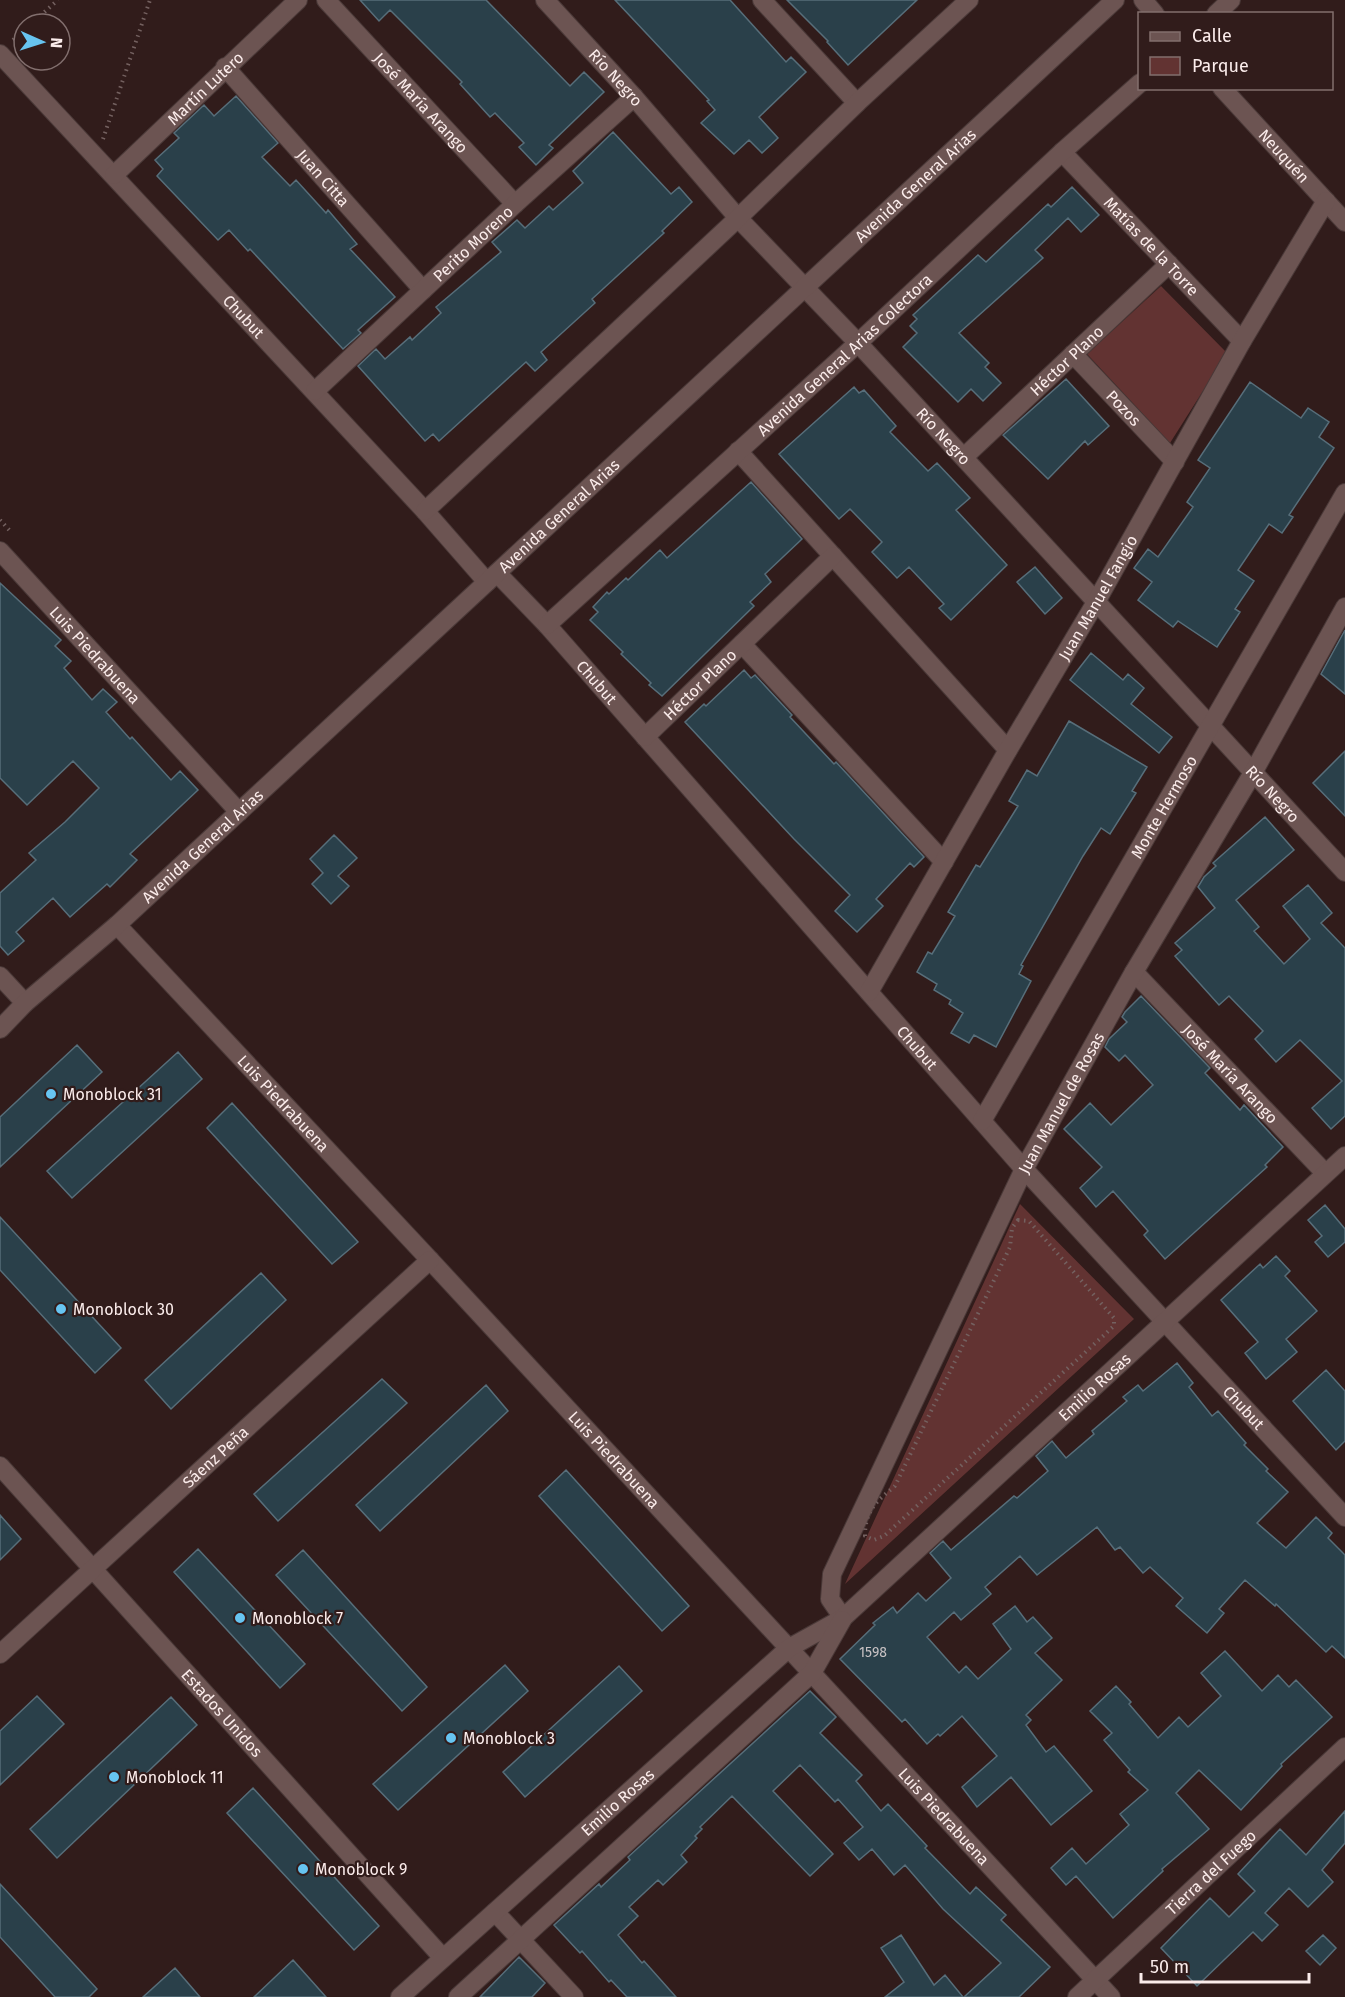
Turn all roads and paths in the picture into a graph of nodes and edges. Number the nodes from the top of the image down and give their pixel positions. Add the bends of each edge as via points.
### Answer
1 (58, 0) edge
2 (150, 0) edge
3 (298, 0) edge
4 (326, 0) edge
5 (545, 0) edge
6 (762, 0) edge
7 (969, 0) edge
8 (1115, 0) edge
9 (1143, 0) edge
10 (1231, 0) edge
11 (44, 12) edge
12 (1153, 12) edge
13 (1218, 12) edge
14 (0, 54) edge
15 (225, 67) junction
16 (1138, 85) edge
17 (1224, 90) edge
18 (634, 97) junction
19 (857, 103) junction
20 (95, 133) dead end
21 (1062, 152) junction
22 (114, 175) junction
23 (1326, 201) junction
24 (515, 204) junction
25 (738, 218) junction
26 (1345, 222) edge
27 (1168, 264) junction
28 (804, 288) junction
29 (423, 290) junction
30 (1242, 340) junction
31 (858, 343) junction
32 (1073, 354) junction
33 (315, 391) junction
34 (738, 451) junction
35 (964, 458) junction
36 (1174, 462) junction
37 (1345, 493) edge
38 (425, 511) junction
39 (0, 551) edge
40 (833, 556) junction
41 (492, 578) junction
42 (1096, 602) junction
43 (1345, 607) edge
44 (547, 625) junction
45 (742, 644) junction
46 (1210, 726) junction
47 (645, 737) junction
48 (1008, 750) junction
49 (1254, 771) junction
50 (239, 812) junction
51 (944, 862) junction
52 (1343, 864) edge
53 (117, 925) junction
54 (1134, 972) junction
55 (0, 976) edge
56 (869, 992) junction
57 (25, 1003) junction
58 (0, 1029) edge
59 (982, 1121) junction
60 (1345, 1156) edge
61 (1024, 1169) junction
62 (1325, 1173) junction
63 (1029, 1221) joint
64 (430, 1260) junction
65 (1165, 1322) junction
66 (0, 1466) edge
67 (1345, 1517) edge
68 (93, 1569) junction
69 (843, 1618) junction
70 (789, 1648) junction
71 (0, 1654) edge
72 (812, 1673) junction
73 (1345, 1747) edge
74 (495, 1912) junction
75 (520, 1939) junction
76 (443, 1958) junction
77 (1095, 1980) junction
78 (400, 1997) edge
79 (458, 1997) edge
80 (574, 1997) edge
81 (1077, 1997) edge
82 (1111, 1997) edge

1 - 11 path
2 - 20 path via 102,141
3 - 15 street, Martín Lutero
4 - 24 street, José María Arango
5 - 18 street, Río Negro
6 - 19 street
7 - 19 street
8 - 28 street, Avenida General Arias
9 - 12 street
10 - 13 street
14 - 22 street, Chubut
15 - 22 street, Martín Lutero
15 - 29 street, Juan Citta
16 - 21 street, Avenida General Arias Colectora
17 - 23 street, Neuquén
18 - 24 street, Perito Moreno
18 - 25 street, Río Negro
19 - 25 street
21 - 27 street, Matías de la Torre
21 - 31 street, Avenida General Arias Colectora
22 - 33 street, Chubut
23 - 26 street, Neuquén
23 - 30 street, Juan Manuel Fangio
24 - 29 street, Perito Moreno
25 - 28 street, Río Negro
25 - 38 street
27 - 30 street, Matías de la Torre
27 - 32 street, Héctor Plano
28 - 31 street, Río Negro
28 - 41 street, Avenida General Arias
29 - 33 street, Perito Moreno
30 - 36 street, Juan Manuel Fangio
31 - 34 street, Avenida General Arias Colectora
31 - 35 street, Río Negro
32 - 35 street, Héctor Plano
32 - 36 street, Pozos
33 - 38 street, Chubut
34 - 40 street
34 - 44 street, Avenida General Arias Colectora
35 - 42 street, Río Negro
36 - 42 street, Juan Manuel Fangio
37 - 46 street, Monte Hermoso
38 - 41 street, Chubut
39 - 50 street, Luis Piedrabuena
40 - 45 street, Héctor Plano
40 - 48 street
41 - 44 street, Chubut
41 - 50 street, Avenida General Arias
42 - 46 street, Río Negro
42 - 48 street, Juan Manuel Fangio
43 - 49 street, Juan Manuel de Rosas
44 - 47 street, Chubut
45 - 47 street, Héctor Plano
45 - 51 street
46 - 49 street, Río Negro
46 - 59 street, Monte Hermoso
47 - 56 street, Chubut
48 - 51 street, Juan Manuel Fangio
49 - 52 street, Río Negro
49 - 54 street, Juan Manuel de Rosas
50 - 53 street, Avenida General Arias
51 - 56 street, Juan Manuel Fangio
53 - 57 street, Avenida General Arias
53 - 64 street, Luis Piedrabuena
54 - 61 street, Juan Manuel de Rosas
54 - 62 street, José María Arango
55 - 57 street
56 - 59 street, Chubut
57 - 58 street, Avenida General Arias
59 - 61 street, Chubut
60 - 62 street, Emilio Rosas
61 - 65 street, Chubut
61 - 69 street, Juan Manuel de Rosas via 832,1574 831,1599
62 - 65 street, Emilio Rosas
63 - 63 path via 1114,1317 1114,1326 884,1536 874,1540 866,1536 865,1522 873,1505 894,1486 1010,1247 1012,1228 1018,1220
64 - 68 street, Sáenz Peña
64 - 70 street, Luis Piedrabuena
65 - 67 street, Chubut
65 - 69 street, Emilio Rosas
66 - 68 street, Estados Unidos
68 - 71 street, Sáenz Peña
68 - 76 street, Estados Unidos
69 - 70 street, Emilio Rosas
69 - 72 street, Emilio Rosas
70 - 72 street, Luis Piedrabuena
70 - 74 street, Emilio Rosas
72 - 75 street, Emilio Rosas
72 - 77 street, Luis Piedrabuena
73 - 77 street, Tierra del Fuego
74 - 75 street
74 - 76 street, Emilio Rosas
75 - 79 street, Emilio Rosas
75 - 80 street
76 - 78 street, Emilio Rosas
77 - 81 street, Tierra del Fuego
77 - 82 street, Luis Piedrabuena

